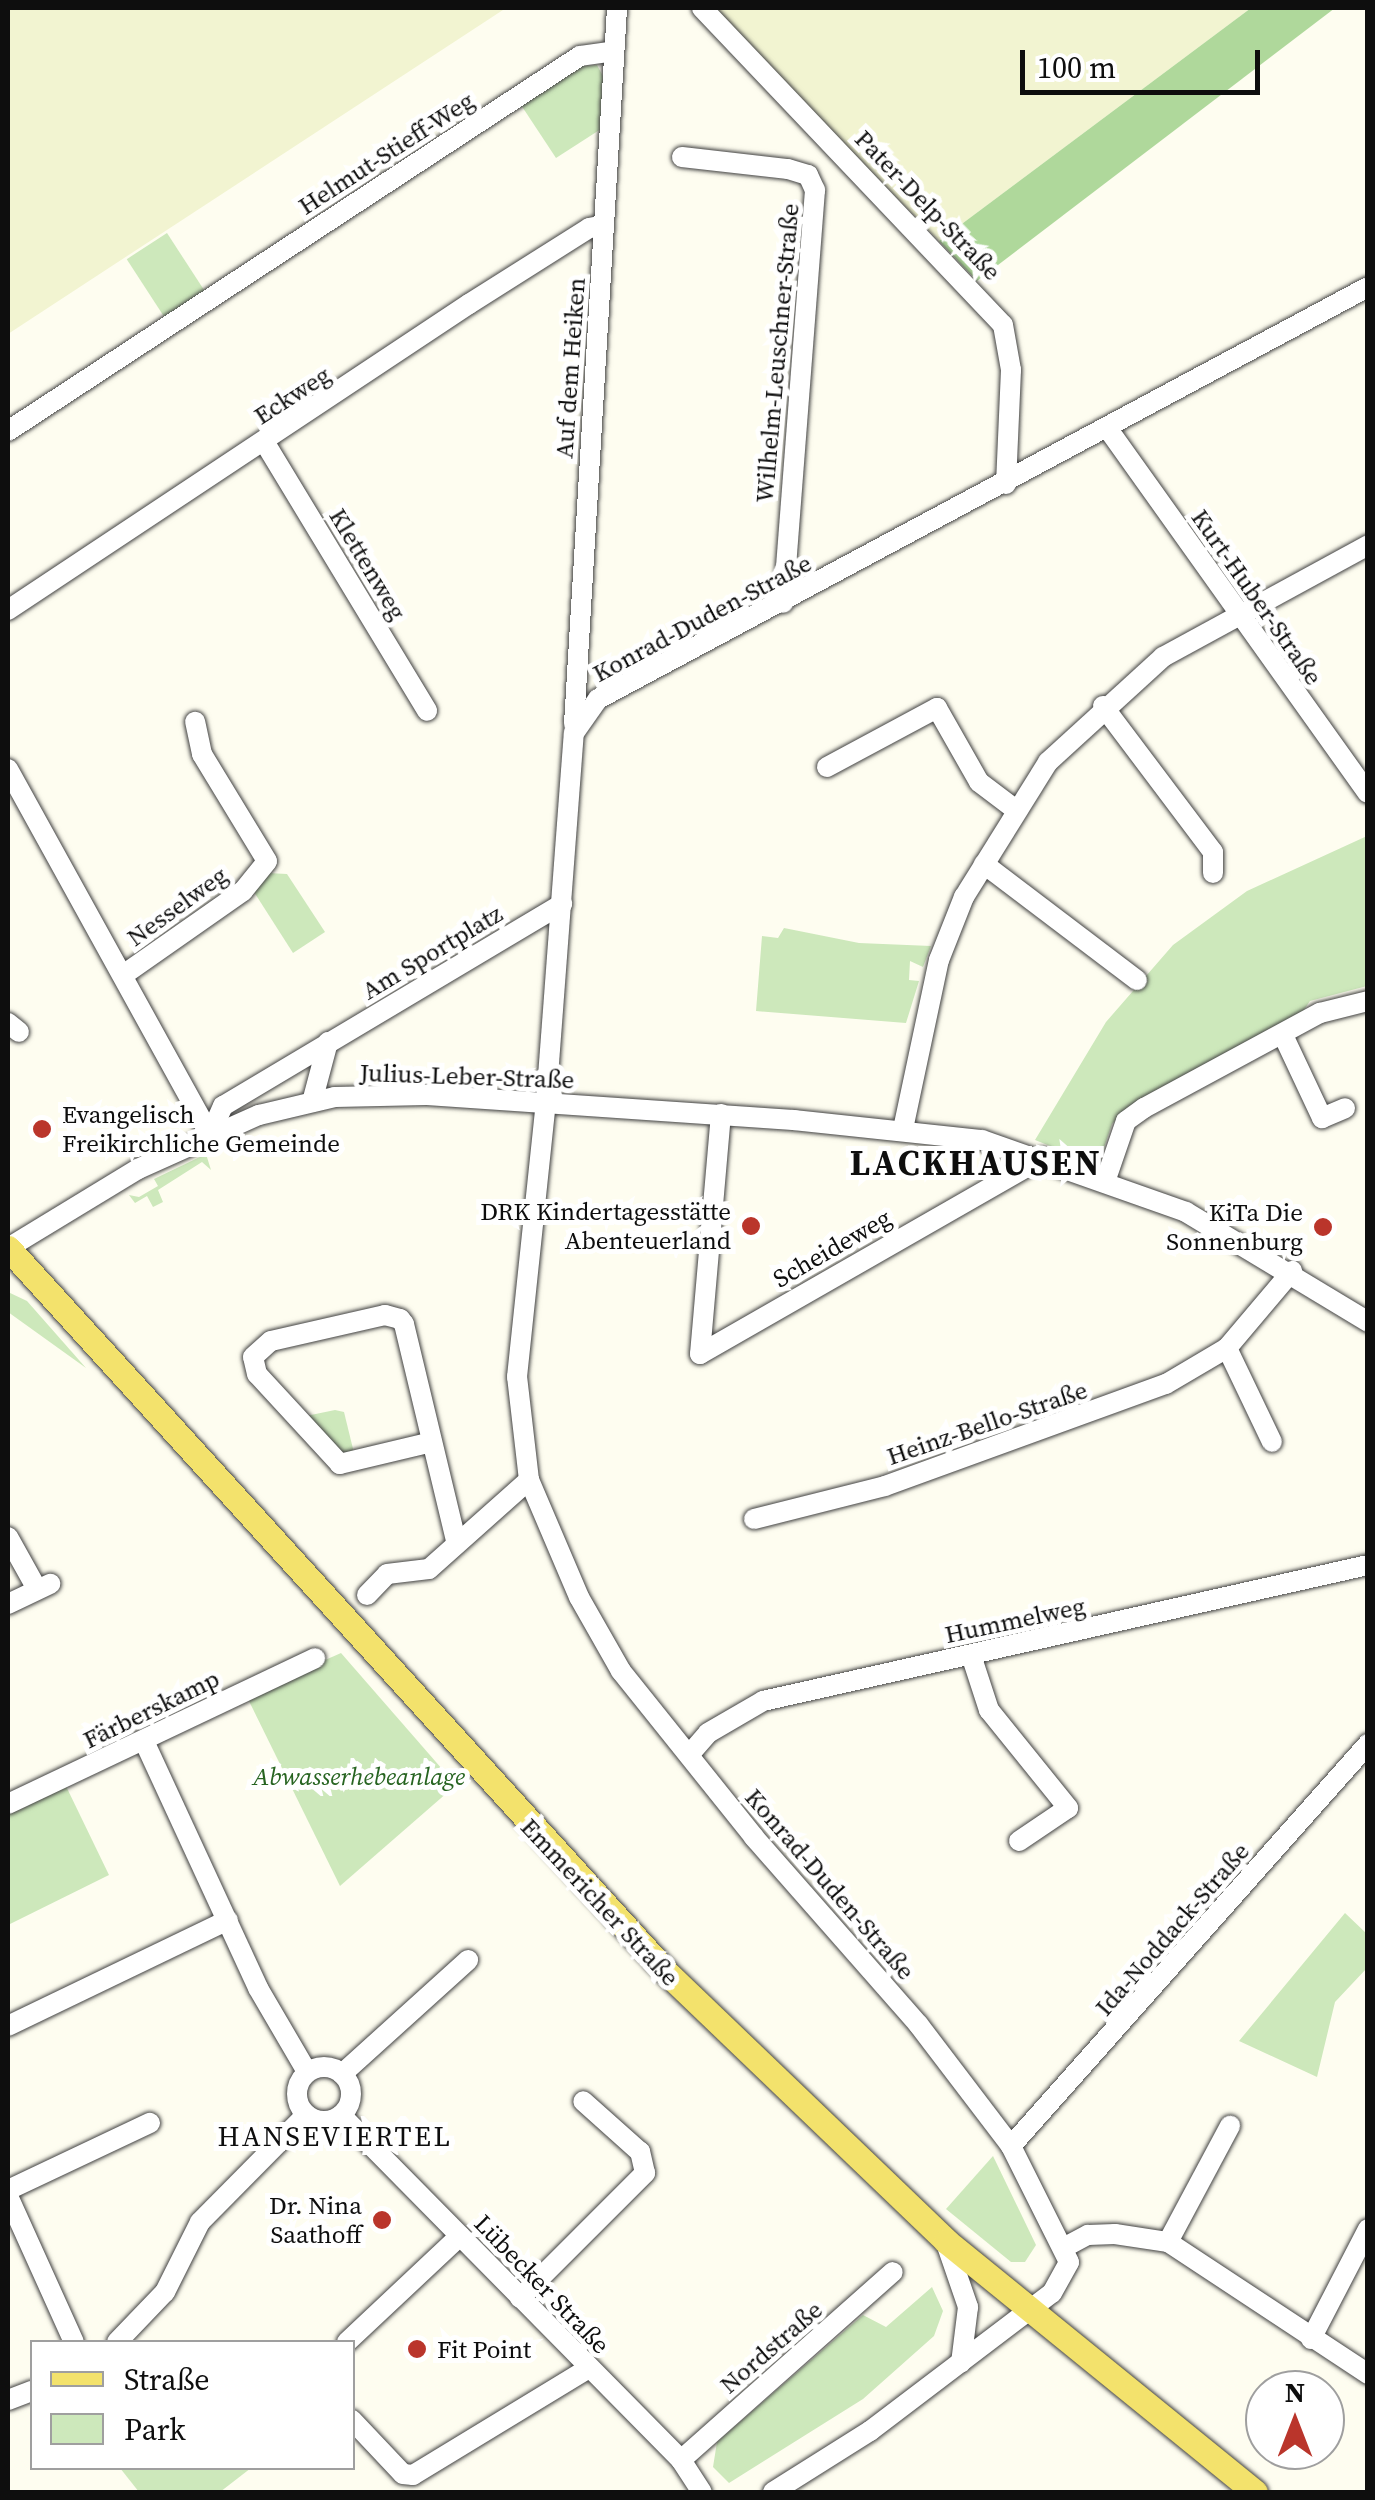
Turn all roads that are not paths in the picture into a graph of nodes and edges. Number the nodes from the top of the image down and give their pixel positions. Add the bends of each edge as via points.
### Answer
1 (616, 8) edge
2 (702, 8) edge
3 (614, 50) junction
4 (682, 157) dead end
5 (604, 226) junction
6 (1368, 288) edge
7 (1108, 428) junction
8 (8, 431) edge
9 (265, 443) junction
10 (1006, 484) junction
11 (1368, 545) edge
12 (784, 604) junction
13 (8, 610) edge
14 (1237, 614) junction
15 (1103, 706) junction
16 (428, 711) dead end
17 (194, 722) dead end
18 (574, 732) junction
19 (827, 766) dead end
20 (8, 768) edge
21 (1368, 793) edge
22 (15, 801) edge
23 (1016, 810) junction
24 (984, 864) junction
25 (1213, 873) dead end
26 (562, 904) junction
27 (126, 973) junction
28 (1138, 980) dead end
29 (1365, 997) edge
30 (1282, 1035) junction
31 (328, 1042) junction
32 (312, 1102) junction
33 (546, 1103) junction
34 (1345, 1108) dead end
35 (720, 1114) junction
36 (904, 1128) junction
37 (210, 1135) junction
38 (1044, 1157) junction
39 (1106, 1179) junction
40 (8, 1248) edge
41 (1292, 1271) junction
42 (1368, 1322) edge
43 (1227, 1348) junction
44 (432, 1442) junction
45 (1272, 1442) dead end
46 (529, 1480) junction
47 (754, 1519) dead end
48 (8, 1537) edge
49 (458, 1544) junction
50 (1368, 1565) edge
51 (367, 1596) dead end
52 (8, 1604) edge
53 (972, 1655) junction
54 (315, 1658) dead end
55 (144, 1741) junction
56 (1368, 1744) edge
57 (689, 1755) junction
58 (8, 1804) edge
59 (1019, 1841) dead end
60 (228, 1920) junction
61 (468, 1960) dead end
62 (8, 2026) edge
63 (307, 2072) junction
64 (342, 2074) junction
65 (583, 2101) dead end
66 (306, 2114) junction
67 (341, 2115) junction
68 (150, 2123) dead end
69 (1230, 2126) dead end
70 (1012, 2146) junction
71 (8, 2193) edge
72 (1368, 2230) edge
73 (460, 2236) junction
74 (946, 2241) junction
75 (1168, 2242) junction
76 (1064, 2246) junction
77 (894, 2272) dead end
78 (520, 2298) junction
79 (1030, 2310) junction
80 (1311, 2339) junction
81 (73, 2340) edge
82 (119, 2340) edge
83 (349, 2340) edge
84 (961, 2363) junction
85 (589, 2368) junction
86 (1368, 2374) edge
87 (355, 2423) edge
88 (681, 2460) junction
89 (702, 2492) edge
90 (772, 2492) edge
91 (1254, 2492) edge

1 - 3 street, Auf dem Heiken
2 - 10 street, Pater-Delp-Straße via 1003,325 1011,370
3 - 5 street, Auf dem Heiken
3 - 8 street, Helmut-Stieff-Weg via 580,56
4 - 12 street, Wilhelm-Leuschner-Straße via 788,168 808,175 815,190
5 - 9 street, Eckweg via 589,228 469,304
5 - 18 street, Auf dem Heiken
6 - 7 street, Konrad-Duden-Straße
7 - 10 street, Konrad-Duden-Straße
7 - 14 street, Kurt-Huber-Straße
9 - 13 street, Eckweg
9 - 16 street, Klettenweg
10 - 12 street, Konrad-Duden-Straße
11 - 14 street
12 - 18 street, Konrad-Duden-Straße via 598,699
14 - 15 street via 1163,656
14 - 21 street, Kurt-Huber-Straße
15 - 23 street via 1048,762
15 - 25 street via 1213,852
17 - 27 street, Nesselweg via 202,754 267,861 244,891
18 - 26 street, Konrad-Duden-Straße
19 - 23 street via 937,708 979,782
20 - 22 street
22 - 27 street
23 - 24 street
24 - 28 street
24 - 36 street via 939,960
26 - 31 street, Am Sportplatz
26 - 33 street, Konrad-Duden-Straße
27 - 37 street
29 - 30 street
30 - 34 street via 1322,1118
30 - 39 street via 1126,1121
31 - 32 street
31 - 37 street, Am Sportplatz via 223,1106
32 - 33 street, Julius-Leber-Straße via 426,1095
32 - 37 street, Julius-Leber-Straße
33 - 35 street, Julius-Leber-Straße
33 - 46 street, Konrad-Duden-Straße via 517,1377
35 - 36 street, Julius-Leber-Straße
35 - 38 street, Scheideweg via 700,1354
36 - 38 street, Julius-Leber-Straße
37 - 40 street, Julius-Leber-Straße
38 - 39 street, Julius-Leber-Straße
39 - 41 street, Julius-Leber-Straße via 1186,1212
40 - 74 main road, Emmericher Straße via 644,1948
41 - 42 street, Julius-Leber-Straße
41 - 43 street, Heinz-Bello-Straße
43 - 45 street
43 - 47 street, Heinz-Bello-Straße via 1166,1384 1104,1408 885,1486
44 - 44 street via 404,1324 393,1315 271,1341 253,1358 257,1374 340,1464
44 - 49 street
46 - 49 street
46 - 57 street, Konrad-Duden-Straße via 579,1597 621,1670
48 - 52 street via 43,1586
49 - 51 street via 429,1568 387,1574
50 - 53 street, Hummelweg
53 - 57 street, Hummelweg via 763,1701 708,1733
53 - 59 street via 990,1710 1068,1808
54 - 55 street, Färberskamp
55 - 58 street, Färberskamp
55 - 60 street
56 - 70 street, Ida-Noddack-Straße
57 - 70 street, Konrad-Duden-Straße via 918,2024
60 - 62 street
60 - 63 street
61 - 64 street
63 - 64 street via 319,2067
63 - 66 street via 298,2101
64 - 67 street via 351,2095
65 - 78 street via 640,2152 644,2173
66 - 67 street via 324,2121
66 - 82 street via 200,2222 164,2292
67 - 73 street, Lübecker Straße
68 - 71 street
69 - 75 street
70 - 76 street, Konrad-Duden-Straße
71 - 81 street
72 - 80 street
73 - 78 street, Lübecker Straße
73 - 83 street
74 - 79 main road, Emmericher Straße
74 - 84 street via 968,2307
75 - 76 street via 1101,2234
75 - 80 street via 1214,2266
76 - 79 street via 1065,2276
77 - 88 street, Nordstraße
78 - 85 street, Lübecker Straße
79 - 84 street
79 - 91 main road, Emmericher Straße
80 - 86 street
84 - 90 street via 870,2432
85 - 87 street via 413,2475 402,2474
85 - 88 street, Lübecker Straße
88 - 89 street, Lübecker Straße

